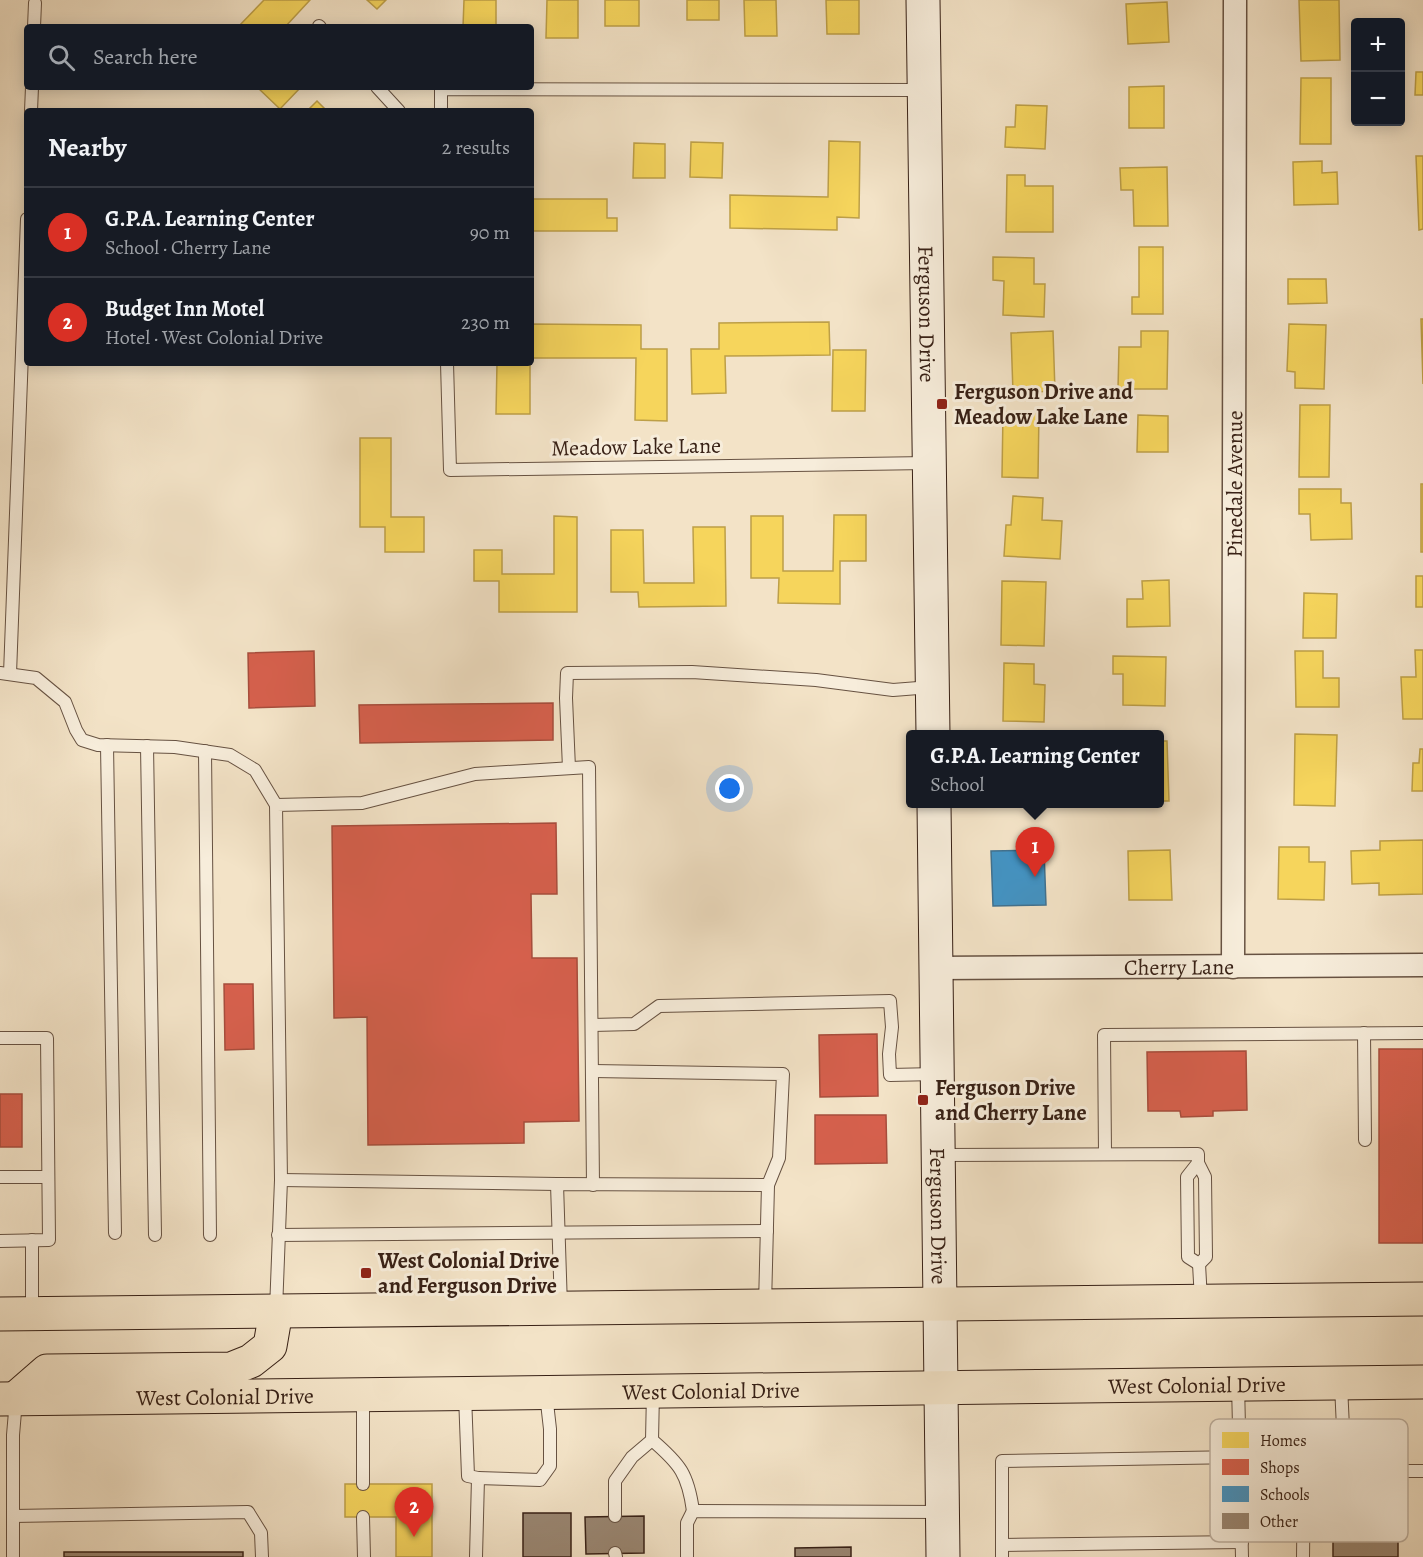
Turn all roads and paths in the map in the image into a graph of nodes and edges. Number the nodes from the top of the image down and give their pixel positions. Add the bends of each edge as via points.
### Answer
1 (923, 0) edge
2 (1235, 0) edge
3 (35, 3) dead end
4 (34, 24) edge
5 (534, 89) edge
6 (32, 90) edge
7 (379, 90) edge
8 (441, 90) edge
9 (924, 90) junction
10 (31, 108) edge
11 (396, 108) edge
12 (441, 108) edge
13 (24, 281) edge
14 (447, 366) edge
15 (929, 463) junction
16 (5, 673) edge
17 (932, 687) junction
18 (933, 730) edge
19 (107, 745) junction
20 (147, 746) junction
21 (205, 751) junction
22 (569, 768) junction
23 (276, 804) junction
24 (934, 808) edge
25 (1423, 965) edge
26 (1233, 967) junction
27 (936, 968) junction
28 (592, 1025) junction
29 (1364, 1033) junction
30 (1423, 1033) edge
31 (0, 1038) edge
32 (593, 1071) junction
33 (937, 1074) junction
34 (1365, 1140) dead end
35 (1105, 1154) junction
36 (938, 1155) junction
37 (1198, 1163) junction
38 (48, 1177) junction
39 (0, 1178) edge
40 (281, 1180) junction
41 (556, 1184) junction
42 (593, 1185) junction
43 (768, 1185) junction
44 (1188, 1218) junction
45 (1204, 1218) junction
46 (768, 1231) junction
47 (115, 1233) dead end
48 (558, 1233) junction
49 (155, 1235) dead end
50 (210, 1235) dead end
51 (278, 1235) junction
52 (0, 1240) edge
53 (32, 1240) junction
54 (1199, 1264) junction
55 (1423, 1299) edge
56 (1201, 1301) junction
57 (938, 1304) junction
58 (765, 1306) junction
59 (561, 1308) junction
60 (276, 1311) junction
61 (0, 1314) edge
62 (32, 1314) junction
63 (1423, 1382) edge
64 (1341, 1383) junction
65 (1238, 1384) junction
66 (941, 1387) junction
67 (653, 1391) junction
68 (546, 1392) junction
69 (465, 1394) junction
70 (363, 1395) junction
71 (8, 1399) edge
72 (1239, 1419) edge
73 (1343, 1419) edge
74 (652, 1440) junction
75 (1210, 1457) edge
76 (478, 1478) junction
77 (363, 1484) dead end
78 (693, 1511) junction
79 (942, 1512) junction
80 (13, 1516) junction
81 (615, 1516) dead end
82 (363, 1517) dead end
83 (1242, 1542) joint
84 (1303, 1542) edge
85 (1002, 1551) edge
86 (13, 1557) edge
87 (262, 1557) edge
88 (364, 1557) edge
89 (476, 1557) edge
90 (687, 1557) edge
91 (943, 1557) edge
92 (1242, 1557) edge
93 (1303, 1557) edge

1 - 9 street, Ferguson Drive
2 - 26 street, Pinedale Avenue
3 - 4 lane
5 - 9 lane
6 - 10 lane
7 - 11 lane
8 - 12 lane
9 - 15 street, Ferguson Drive
13 - 16 lane
14 - 15 lane, Meadow Lake Lane via 450,470
15 - 17 street, Ferguson Drive
16 - 19 lane via 36,678 65,702 82,740
17 - 18 street, Ferguson Drive
17 - 22 lane via 893,690 816,680 692,672 567,673
19 - 20 lane
19 - 47 lane
20 - 21 lane
20 - 49 lane
21 - 23 lane via 230,755 255,770
21 - 50 lane
22 - 23 lane via 475,774 362,803
22 - 28 lane via 589,767
23 - 40 lane
24 - 27 street, Ferguson Drive
25 - 26 street, Cherry Lane
26 - 27 street, Cherry Lane
27 - 33 street, Ferguson Drive
28 - 32 lane
28 - 33 lane via 634,1024 659,1006 890,1001 890,1075
29 - 30 lane
29 - 34 lane
29 - 35 lane via 1104,1035
31 - 38 lane via 47,1038
32 - 42 lane
32 - 43 lane via 783,1074 779,1158
33 - 36 street, Ferguson Drive
35 - 36 lane
35 - 37 lane via 1198,1154
36 - 57 street, Ferguson Drive
37 - 44 lane via 1187,1177
37 - 45 lane via 1205,1177
38 - 39 lane
38 - 53 lane via 49,1240
40 - 41 lane
40 - 51 lane
41 - 42 lane
41 - 48 lane
42 - 43 lane
43 - 46 lane
44 - 45 lane
44 - 54 lane via 1188,1257
45 - 54 lane via 1206,1257
46 - 48 lane
46 - 58 lane
48 - 51 lane
48 - 59 lane
51 - 60 lane
52 - 53 lane
53 - 62 lane
54 - 56 lane
55 - 56 highway
56 - 57 highway
57 - 58 highway
57 - 66 street, Ferguson Drive
58 - 59 highway
59 - 60 highway
60 - 62 highway
60 - 71 highway via 270,1346 251,1361 231,1369 47,1371
61 - 62 highway
63 - 64 highway, West Colonial Drive
64 - 65 highway, West Colonial Drive
64 - 73 lane
65 - 66 highway, West Colonial Drive
65 - 72 lane
66 - 67 highway, West Colonial Drive
66 - 79 street, Ferguson Drive
67 - 68 highway, West Colonial Drive
67 - 74 lane
68 - 69 highway, West Colonial Drive
68 - 76 lane via 550,1466 540,1480
69 - 70 highway, West Colonial Drive
69 - 76 lane via 468,1476
70 - 71 highway, West Colonial Drive
70 - 77 lane
71 - 80 lane
74 - 78 lane via 682,1469
74 - 81 lane via 632,1457 615,1481
75 - 85 lane via 1002,1461
76 - 89 lane
78 - 79 lane
78 - 90 lane via 687,1522
79 - 91 street, Ferguson Drive
80 - 86 lane
80 - 87 lane via 248,1512 261,1533
82 - 88 lane
83 - 85 lane
83 - 92 lane
84 - 93 lane

